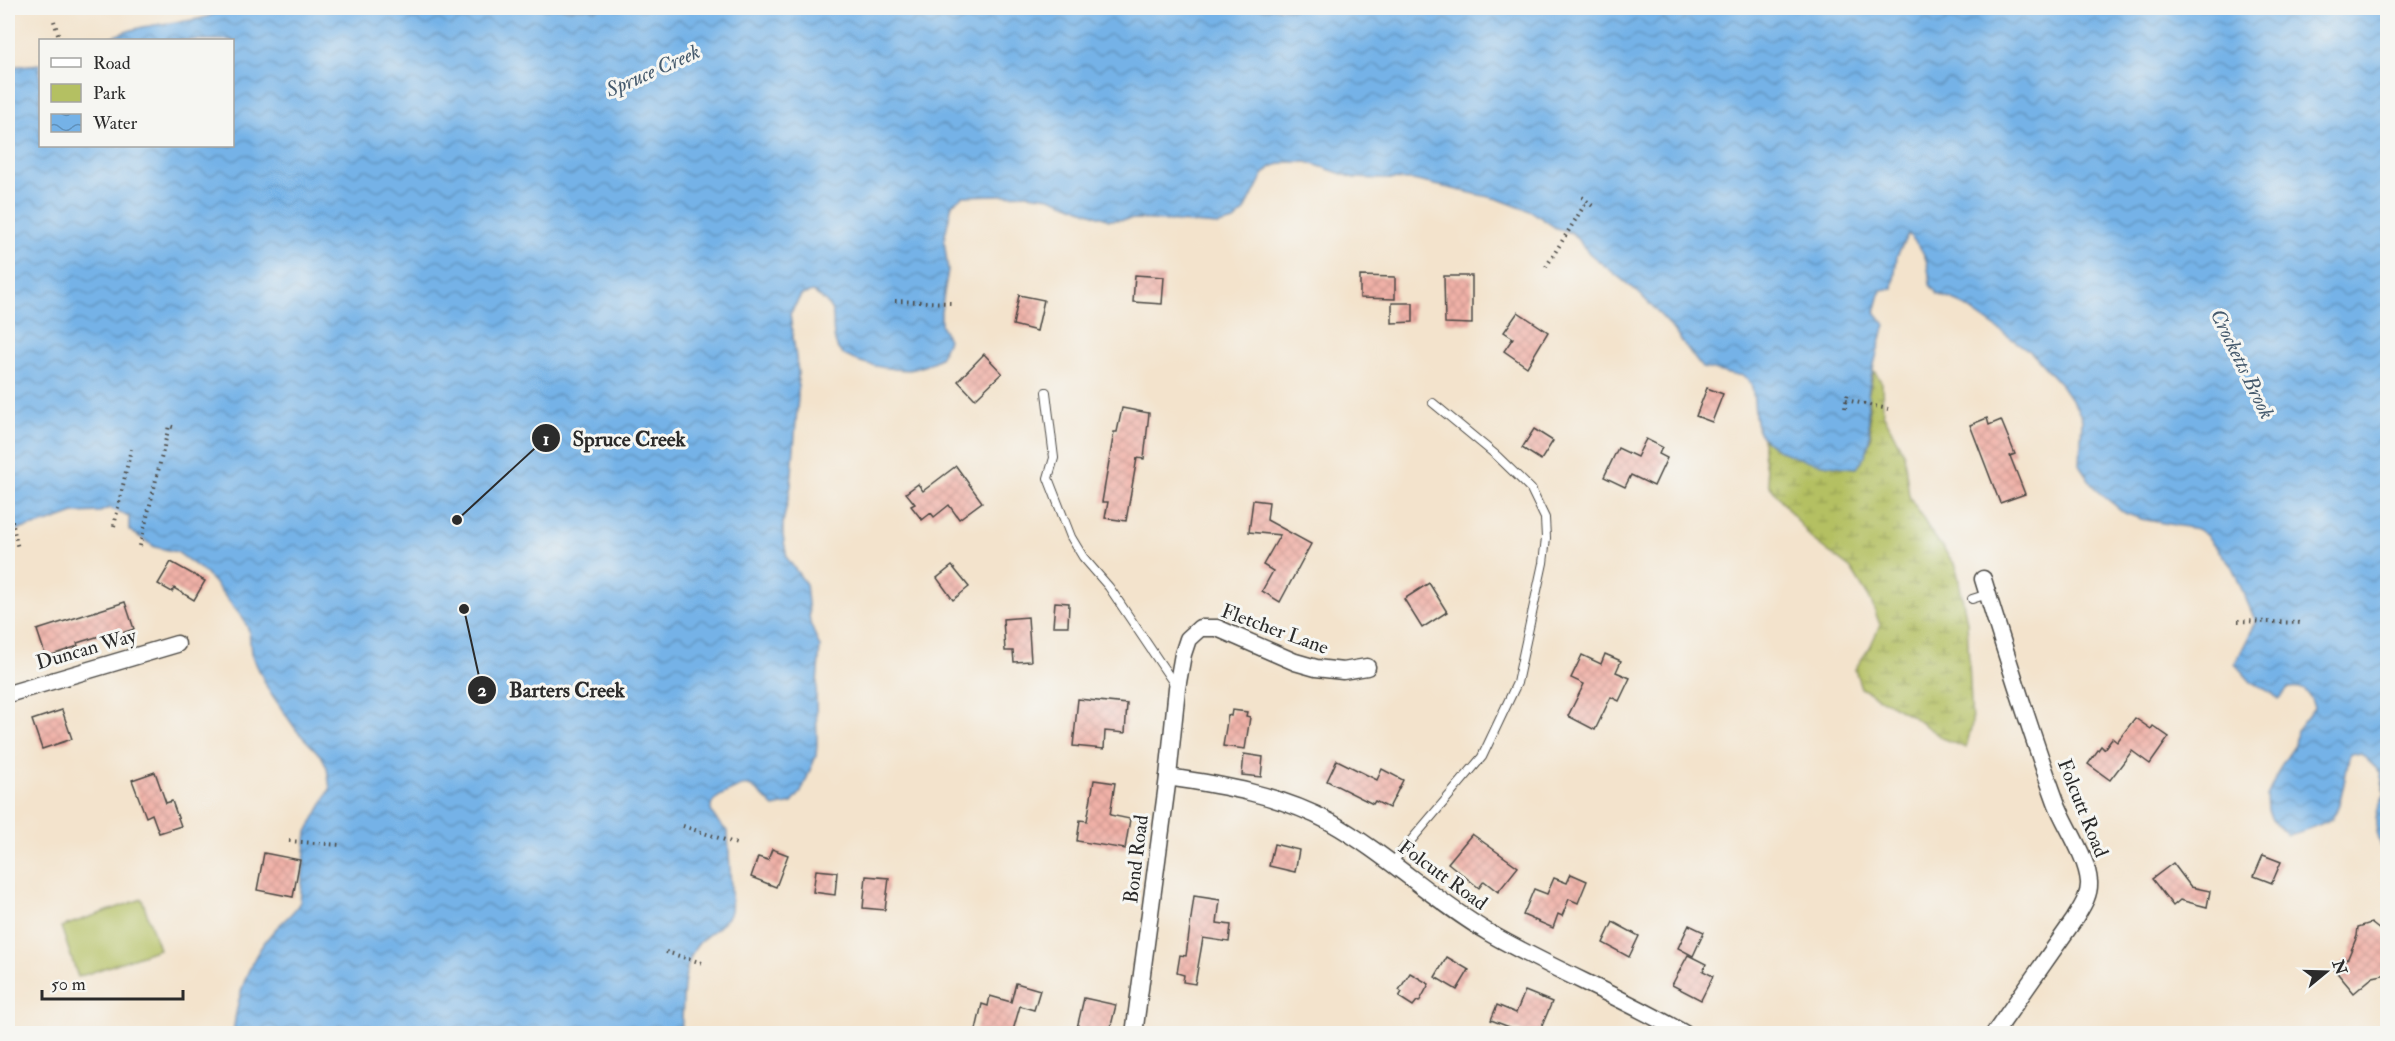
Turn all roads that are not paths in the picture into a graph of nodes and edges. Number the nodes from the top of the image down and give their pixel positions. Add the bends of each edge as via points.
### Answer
1 (1046, 392) dead end
2 (1433, 403) dead end
3 (1981, 591) dead end
4 (177, 644) dead end
5 (1367, 667) dead end
6 (1177, 688) junction
7 (8, 694) edge
8 (1168, 777) junction
9 (1391, 864) junction
10 (1134, 1034) edge
11 (1685, 1034) edge
12 (1994, 1034) edge

1 - 6 lane via 1054,458 1048,477 1071,537
2 - 9 lane via 1531,489 1545,518 1545,546 1517,683 1482,757
3 - 12 street, Folcutt Road via 2041,763 2086,869 2089,887 2074,920
4 - 7 street, Duncan Way
5 - 6 street, Fletcher Lane via 1342,671 1316,668 1208,627 1200,628 1188,639
6 - 8 street, Bond Road
8 - 9 street, Folcutt Road via 1210,783 1291,804 1343,830
8 - 10 street, Bond Road
9 - 11 street, Folcutt Road via 1492,934

